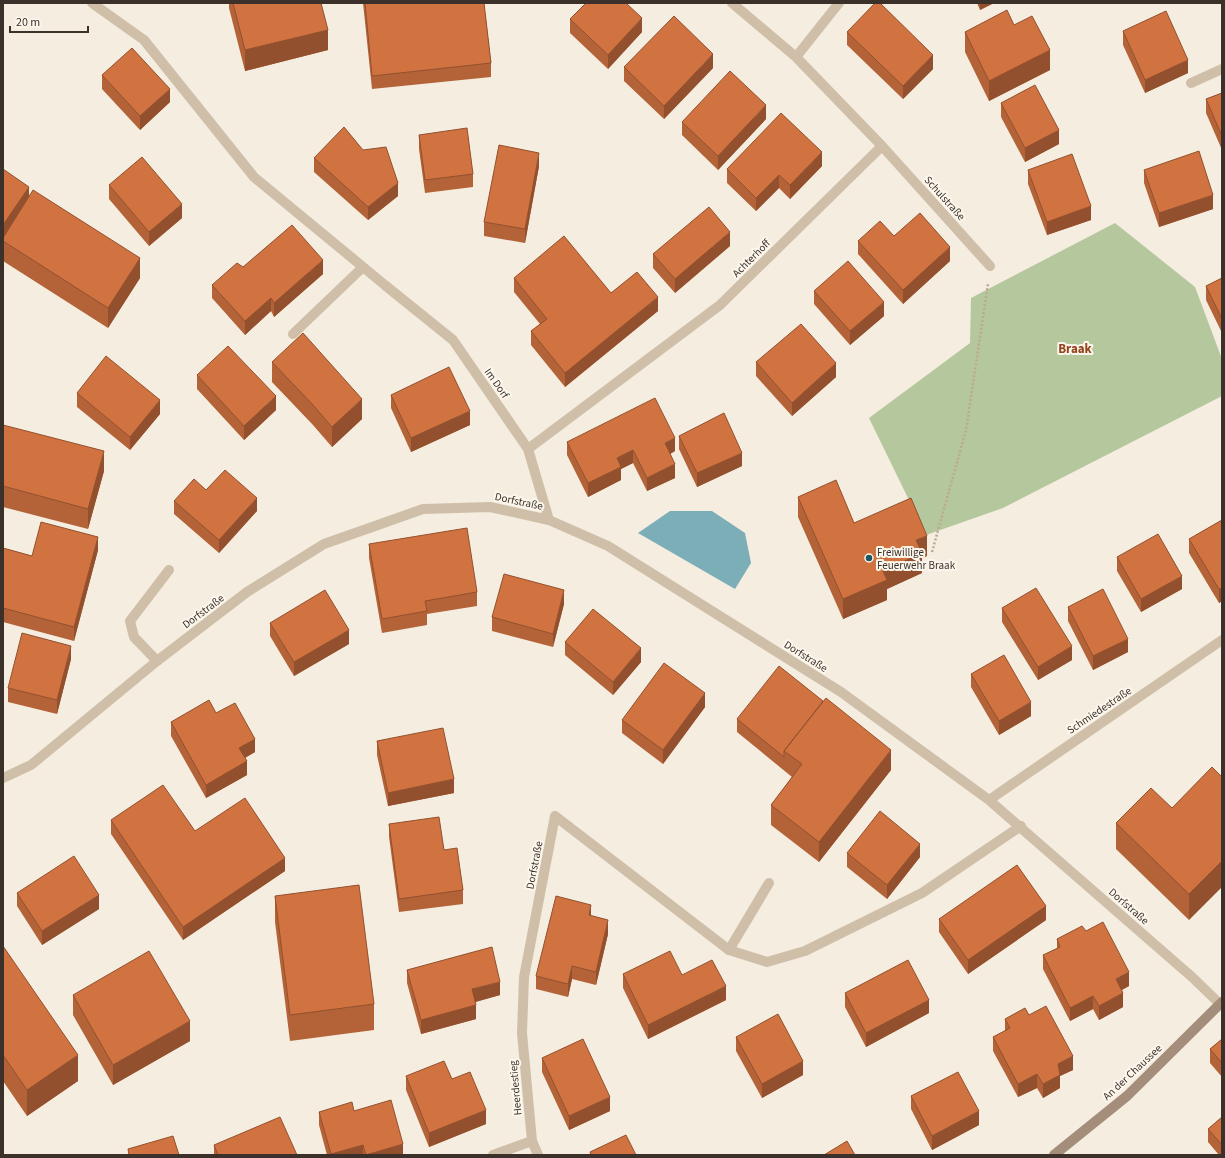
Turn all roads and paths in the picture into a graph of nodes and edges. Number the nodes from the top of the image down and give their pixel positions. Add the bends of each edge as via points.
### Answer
1 (92, 3) edge
2 (732, 3) edge
3 (839, 3) edge
4 (796, 57) junction
5 (1222, 69) edge
6 (1191, 83) dead end
7 (882, 146) junction
8 (990, 266) joint
9 (363, 267) junction
10 (293, 334) dead end
11 (528, 449) junction
12 (549, 520) junction
13 (932, 552) dead end
14 (169, 570) dead end
15 (1222, 640) edge
16 (157, 661) junction
17 (3, 778) edge
18 (990, 800) junction
19 (1021, 826) junction
20 (769, 883) dead end
21 (729, 950) junction
22 (1221, 1003) edge
23 (522, 1034) joint
24 (532, 1141) junction
25 (493, 1155) edge
26 (538, 1155) edge
27 (1054, 1155) edge

1 - 9 street, Im Dorf via 144,40 254,176
2 - 4 street
3 - 4 street
4 - 7 street
5 - 6 street
7 - 8 street, Schulstraße
7 - 11 street, Achterhoff via 720,306
8 - 13 path via 966,430
9 - 10 street
9 - 11 street, Im Dorf via 453,340
11 - 12 street, Im Dorf
12 - 16 street, Dorfstraße via 490,507 424,509 324,544 247,592
12 - 18 street, Dorfstraße via 608,546 841,692
14 - 16 street via 130,621 134,637
15 - 18 street, Schmiedestraße
16 - 17 street, Dorfstraße via 31,765
18 - 19 street, Dorfstraße
19 - 21 street, Dorfstraße via 922,893 805,951 767,962
19 - 22 street, Dorfstraße
20 - 21 street
21 - 23 street, Dorfstraße via 555,816 524,977
22 - 27 main road, An der Chaussee via 1127,1096
23 - 24 street, Heerdestieg
24 - 25 street
24 - 26 street, Heerdestieg

